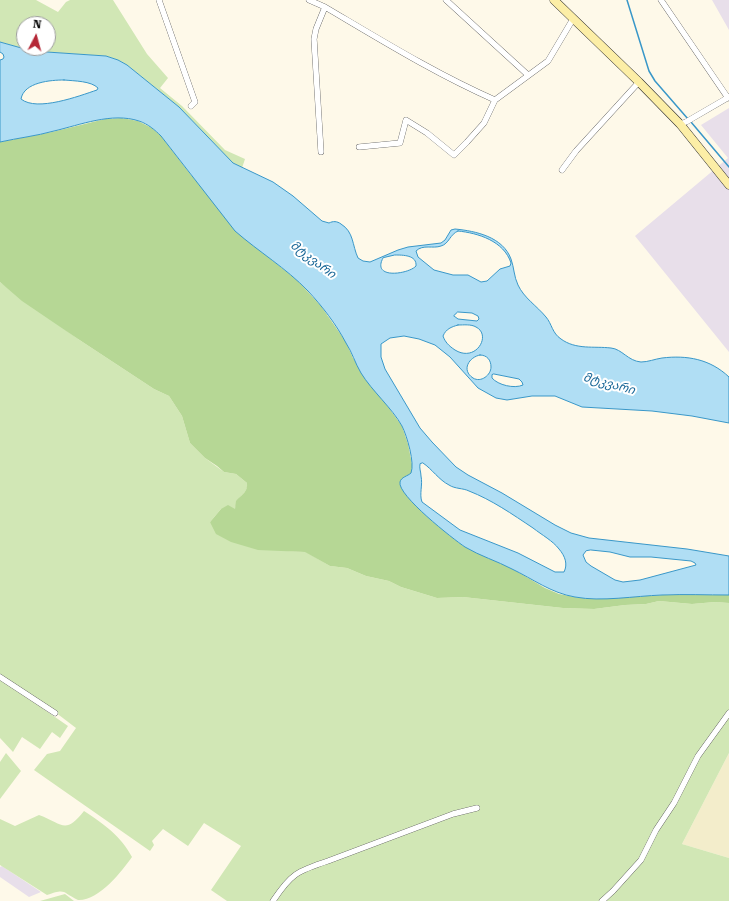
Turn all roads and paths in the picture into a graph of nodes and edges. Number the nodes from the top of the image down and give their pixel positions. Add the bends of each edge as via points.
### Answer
1 (159, 0) edge
2 (309, 0) edge
3 (446, 0) edge
4 (554, 0) edge
5 (661, 0) edge
6 (325, 7) junction
7 (572, 19) junction
8 (528, 75) junction
9 (638, 82) junction
10 (728, 97) edge
11 (495, 100) junction
12 (191, 106) dead end
13 (682, 123) junction
14 (359, 147) dead end
15 (321, 152) dead end
16 (562, 170) dead end
17 (729, 185) edge
18 (0, 677) edge
19 (55, 713) dead end
20 (729, 713) edge
21 (477, 808) dead end
22 (273, 901) edge
23 (602, 901) edge

1 - 12 street via 195,102
2 - 6 street
3 - 8 street
4 - 7 main road
5 - 10 street
6 - 11 street via 426,66
6 - 15 street via 314,39
7 - 8 street via 548,61
7 - 9 main road
8 - 11 street
9 - 13 main road
9 - 16 street
10 - 13 street
11 - 14 street via 484,122 454,155 406,120 400,143
13 - 17 main road
18 - 19 street
20 - 23 street via 698,756 641,860
21 - 22 street via 453,814 307,868 293,875

